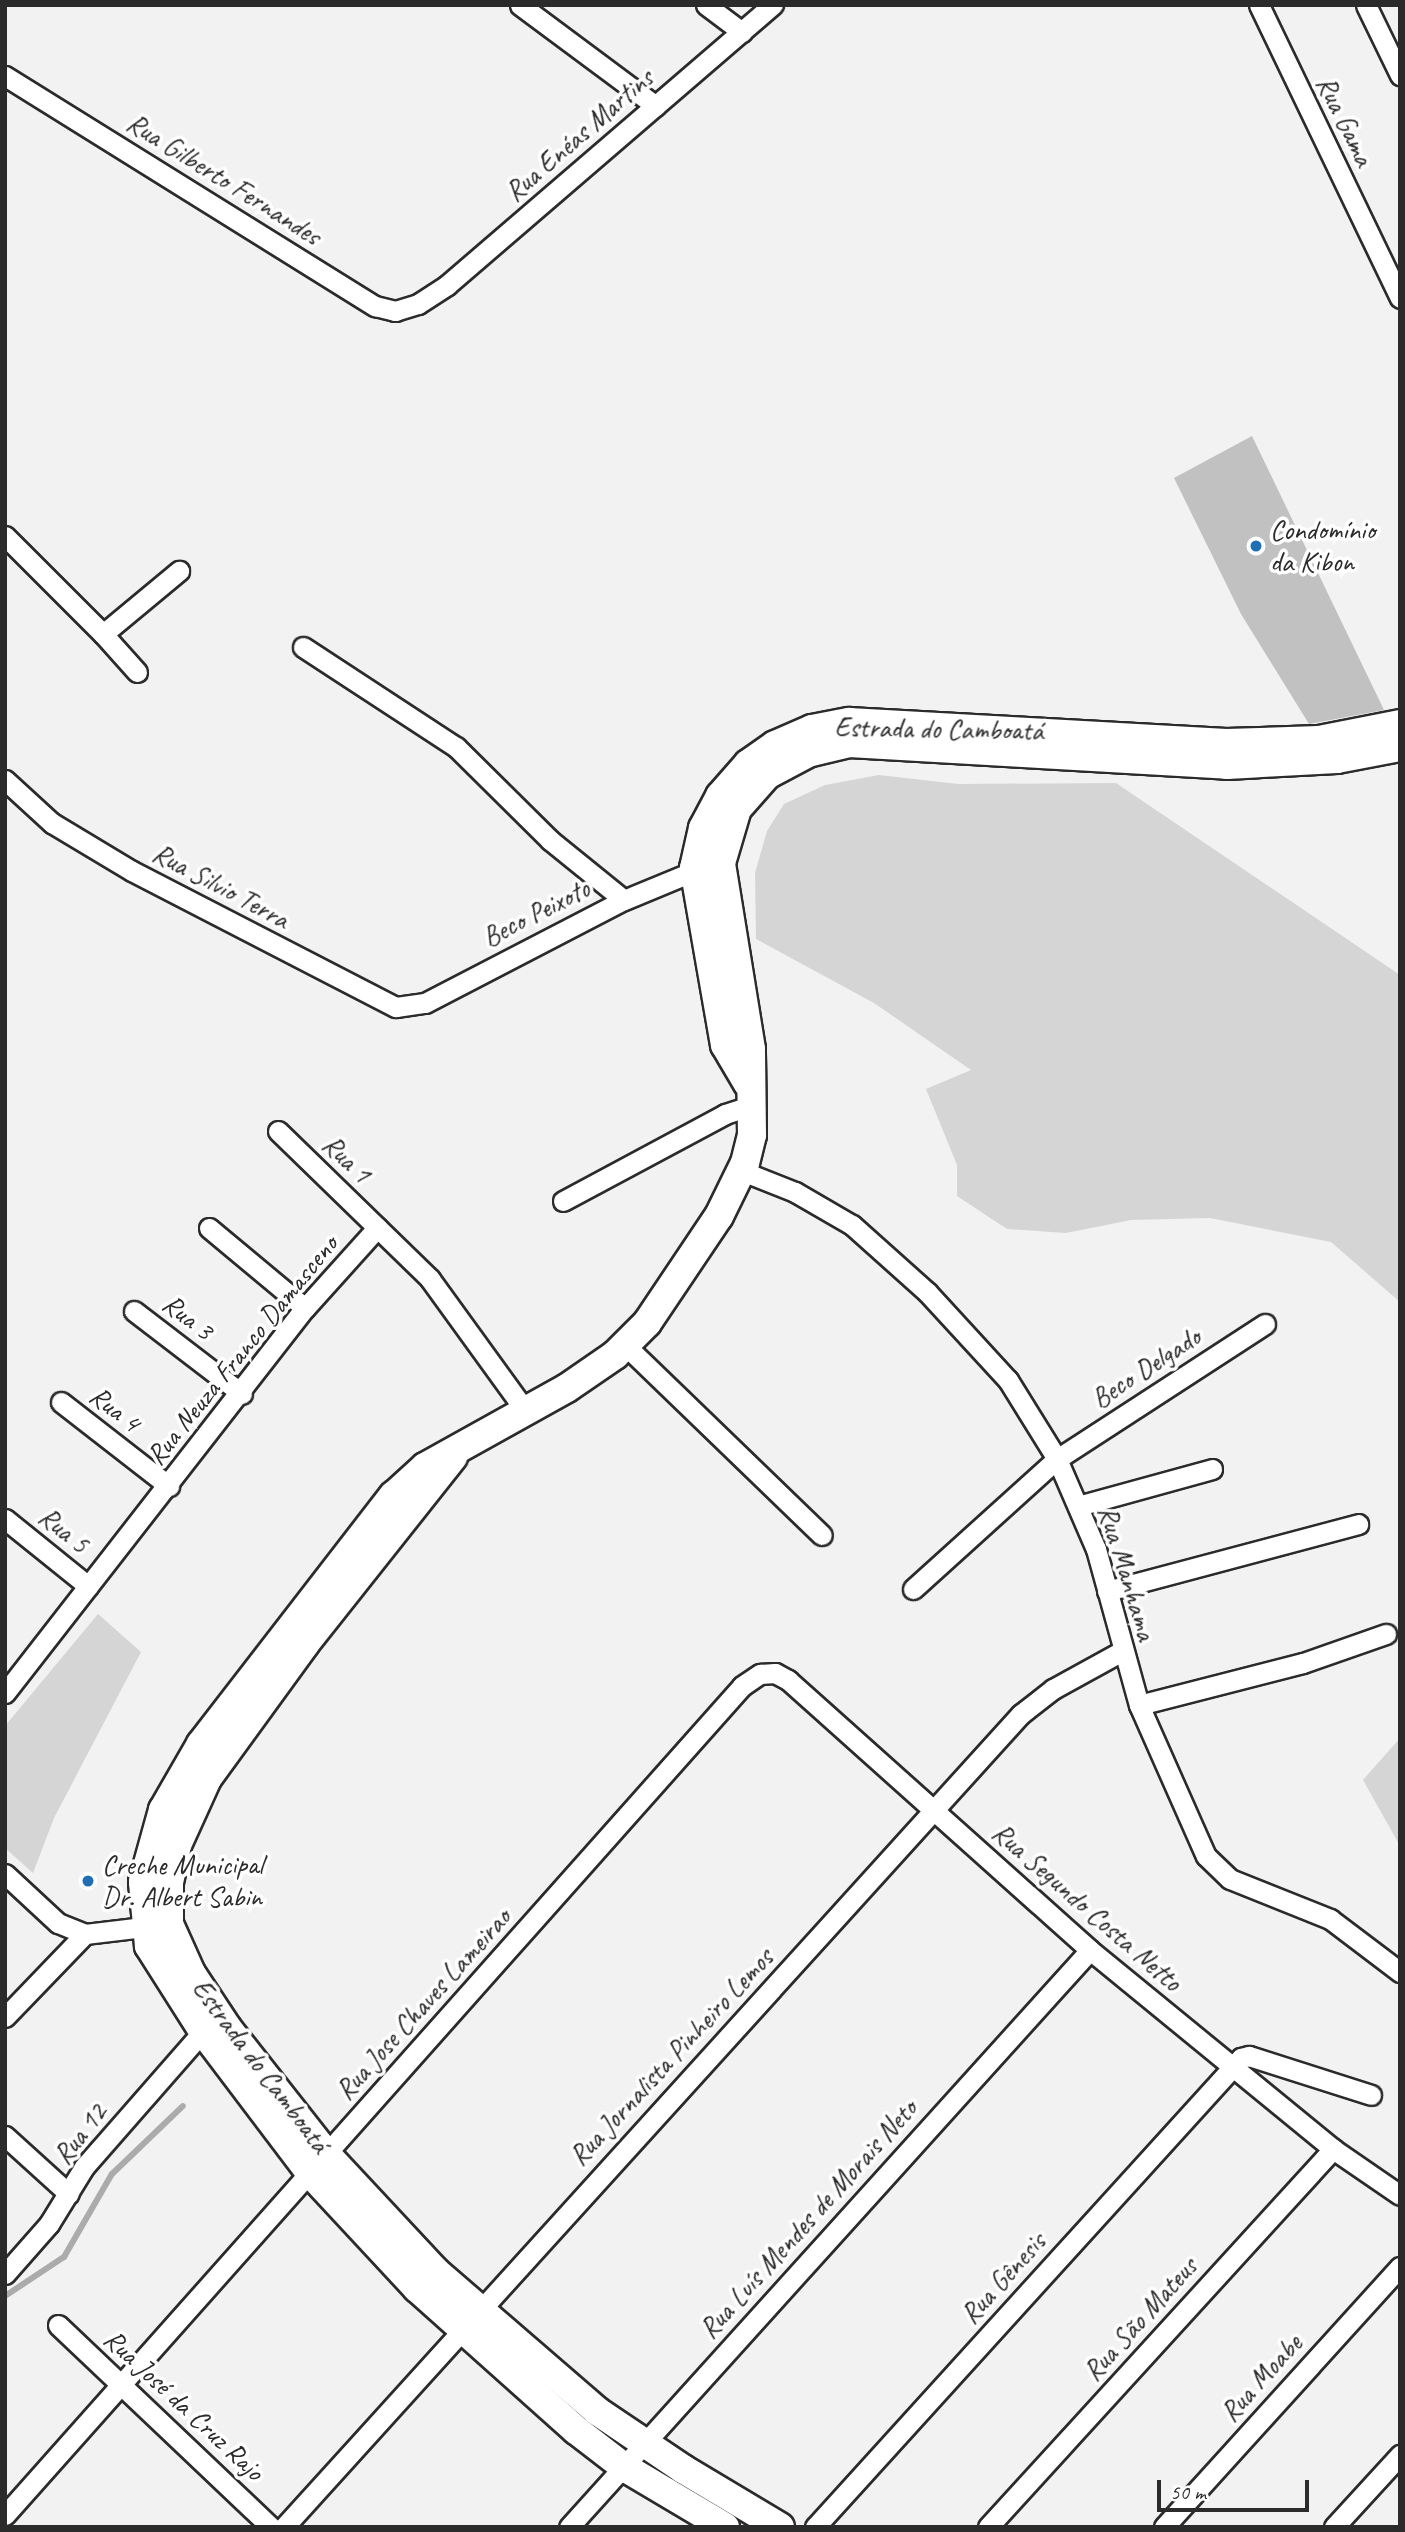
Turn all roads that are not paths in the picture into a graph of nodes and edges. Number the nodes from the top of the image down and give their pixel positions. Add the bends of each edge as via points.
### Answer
1 (520, 5) edge
2 (706, 5) edge
3 (774, 5) edge
4 (1259, 5) edge
5 (1366, 5) edge
6 (742, 32) junction
7 (1400, 75) edge
8 (5, 76) edge
9 (656, 106) junction
10 (1400, 298) edge
11 (418, 304) joint
12 (5, 536) edge
13 (179, 571) dead end
14 (103, 634) junction
15 (303, 647) dead end
16 (137, 672) dead end
17 (1400, 723) edge
18 (1071, 743) junction
19 (1400, 747) edge
20 (5, 780) edge
21 (696, 869) junction
22 (624, 900) junction
23 (425, 1003) joint
24 (749, 1095) junction
25 (278, 1131) dead end
26 (742, 1171) junction
27 (562, 1201) dead end
28 (209, 1228) dead end
29 (377, 1228) junction
30 (305, 1308) junction
31 (134, 1311) dead end
32 (1265, 1324) dead end
33 (626, 1346) junction
34 (242, 1394) junction
35 (61, 1402) dead end
36 (525, 1410) junction
37 (1057, 1459) junction
38 (1212, 1469) dead end
39 (169, 1486) junction
40 (1078, 1506) junction
41 (5, 1519) edge
42 (1358, 1524) dead end
43 (822, 1535) dead end
44 (88, 1586) junction
45 (913, 1589) dead end
46 (1107, 1591) junction
47 (1385, 1634) dead end
48 (1122, 1651) junction
49 (13, 1669) edge
50 (742, 1686) joint
51 (5, 1693) edge
52 (246, 1704) junction
53 (1139, 1705) junction
54 (936, 1812) junction
55 (5, 1874) edge
56 (144, 1927) junction
57 (85, 1934) junction
58 (1090, 1950) junction
59 (1400, 1972) edge
60 (5, 2017) edge
61 (203, 2031) junction
62 (1233, 2067) junction
63 (1371, 2095) dead end
64 (5, 2136) edge
65 (1333, 2149) junction
66 (319, 2164) junction
67 (69, 2194) junction
68 (1400, 2195) edge
69 (1400, 2267) edge
70 (5, 2274) edge
71 (469, 2318) junction
72 (58, 2325) dead end
73 (124, 2386) junction
74 (643, 2443) junction
75 (1400, 2455) edge
76 (624, 2467) junction
77 (5, 2515) edge
78 (271, 2527) edge
79 (284, 2527) edge
80 (569, 2527) edge
81 (725, 2527) edge
82 (780, 2527) edge
83 (815, 2527) edge
84 (988, 2527) edge
85 (1164, 2527) edge
86 (1334, 2527) edge

1 - 9 street
2 - 6 street
3 - 6 street, Rua Enéas Martins
4 - 10 street, Rua Gama
5 - 7 street
6 - 9 street, Rua Enéas Martins
8 - 11 street, Rua Gilberto Fernandes via 375,306 395,311
9 - 11 street, Rua Enéas Martins via 447,285
12 - 14 street
13 - 14 street
14 - 16 street
15 - 22 street via 457,747 550,840
17 - 18 main road, Estrada do Camboatá via 1301,742
18 - 19 main road, Estrada do Camboatá via 1264,765 1337,760
18 - 21 main road, Estrada do Camboatá via 861,744 817,750 776,769 750,792
20 - 23 street, Rua Silvio Terra via 52,823 144,877 374,999 408,1009
21 - 22 street, Beco Peixoto
21 - 24 main road, Estrada do Camboatá via 751,1049
22 - 23 street, Beco Peixoto
24 - 26 main road, Estrada do Camboatá via 751,1135
24 - 27 street via 725,1114
25 - 29 street, Rua 1
26 - 33 main road, Estrada do Camboatá via 692,1260
26 - 37 street, Rua Manhama via 795,1192 852,1225 927,1292 1008,1380
28 - 30 street
29 - 30 street, Rua Neuza Franco Damasceno
29 - 36 street, Rua Neuza Franco Damasceno via 445,1297
30 - 34 street, Rua Neuza Franco Damasceno
31 - 34 street, Rua 3
32 - 37 street, Beco Delgado
33 - 36 main road, Estrada do Camboatá via 587,1376
33 - 43 street
34 - 39 street, Rua Neuza Franco Damasceno
35 - 39 street, Rua 4
36 - 52 main road, Estrada do Camboatá via 461,1446
37 - 40 street, Rua Manhama
37 - 45 street, Beco Delgado
38 - 40 street
39 - 44 street, Rua Neuza Franco Damasceno
40 - 46 street, Rua Manhama
41 - 44 street, Rua 5
42 - 46 street
44 - 49 street, Rua Neuza Franco Damasceno
46 - 48 street, Rua Manhama
47 - 53 street via 1303,1662
48 - 53 street, Rua Manhama
48 - 54 street, Rua Jornalista Pinheiro Lemos via 1053,1689 1021,1714
49 - 51 street, Rua Neuza Franco Damasceno
50 - 54 street, Rua Segundo Costa Netto via 760,1674 775,1673 788,1680
50 - 66 street, Rua Jose Chaves Lameirao
52 - 56 main road, Estrada do Camboatá via 181,1773 163,1810 145,1865
52 - 66 main road, Estrada do Camboatá via 186,1821 169,1882 169,1924 206,1999
53 - 59 street, Rua Manhama via 1193,1830 1219,1871 1330,1919
54 - 58 street, Rua Segundo Costa Netto
54 - 71 street, Rua Jornalista Pinheiro Lemos
55 - 57 street via 58,1923
56 - 57 street
56 - 61 main road, Estrada do Camboatá via 157,1964
57 - 60 street
58 - 62 street, Rua Segundo Costa Netto
58 - 74 street, Rua Luís Mendes de Morais Neto
61 - 66 main road, Estrada do Camboatá
61 - 67 street, Rua 12 via 84,2167
62 - 63 street via 1249,2056
62 - 65 street, Rua Segundo Costa Netto
62 - 83 street, Rua Gênesis
64 - 67 street
65 - 68 street, Rua Segundo Costa Netto
65 - 84 street, Rua São Mateus
66 - 71 main road, Estrada do Camboatá via 435,2271
66 - 73 street, Rua Jose Chaves Lameirao
67 - 70 street, Rua 12
69 - 85 street, Rua Moabe
71 - 74 main road, Estrada do Camboatá
71 - 76 main road, Estrada do Camboatá
71 - 79 street, Rua Jornalista Pinheiro Lemos
72 - 73 street, Rua José da Cruz Rajo
73 - 77 street, Rua Jose Chaves Lameirao
73 - 78 street, Rua José da Cruz Rajo
74 - 76 street, Rua Luís Mendes de Morais Neto
74 - 82 main road, Estrada do Camboatá
75 - 86 street
76 - 80 street, Rua Luís Mendes de Morais Neto
76 - 81 main road, Estrada do Camboatá

